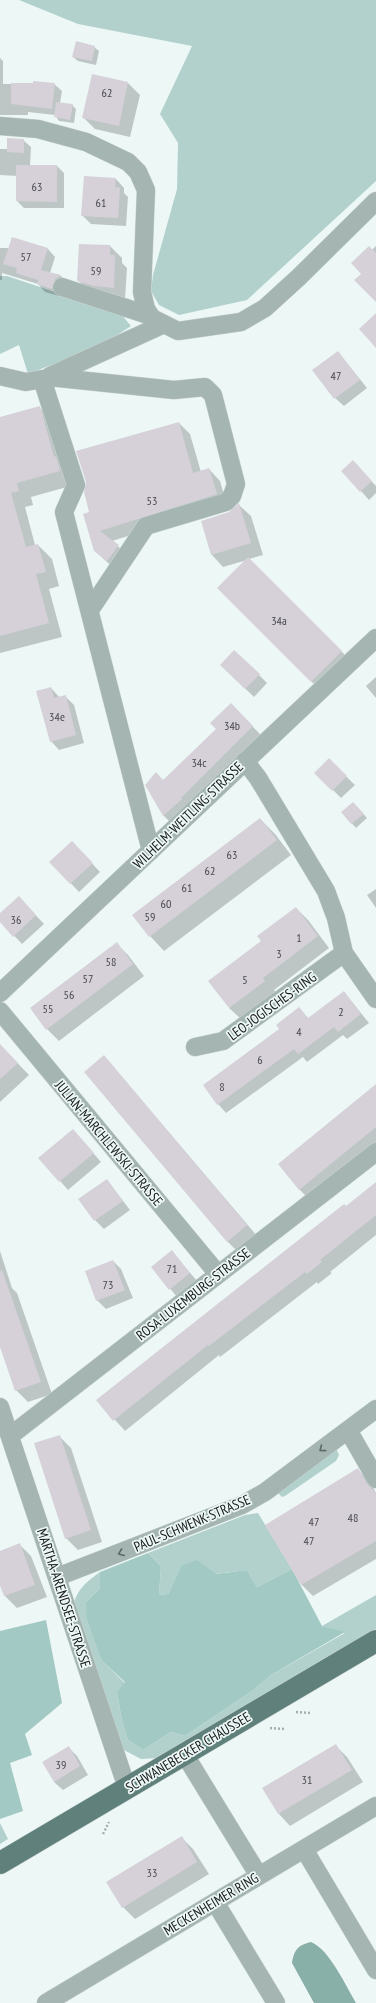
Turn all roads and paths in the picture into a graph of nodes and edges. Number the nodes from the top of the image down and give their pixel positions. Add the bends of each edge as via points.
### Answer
1 (0, 126) edge
2 (376, 201) edge
3 (62, 286) dead end
4 (157, 320) junction
5 (0, 376) edge
6 (45, 378) junction
7 (90, 610) junction
8 (376, 638) edge
9 (245, 761) junction
10 (151, 851) junction
11 (344, 953) junction
12 (0, 993) edge
13 (376, 999) edge
14 (0, 1011) edge
15 (195, 1047) dead end
16 (376, 1152) edge
17 (218, 1274) junction
18 (0, 1408) edge
19 (376, 1409) edge
20 (348, 1430) junction
21 (10, 1436) junction
22 (376, 1479) edge
23 (57, 1577) junction
24 (376, 1641) edge
25 (185, 1755) junction
26 (127, 1788) junction
27 (376, 1806) edge
28 (304, 1849) junction
29 (0, 1863) edge
30 (259, 1876) junction
31 (215, 1902) junction
32 (376, 1970) edge
33 (46, 2003) edge
34 (276, 2003) edge

1 - 4 street via 38,128 86,142 128,162 138,172 146,190 142,292 146,309
2 - 4 street via 265,308 242,322 178,331
3 - 4 street
4 - 6 street
5 - 6 street via 26,382
6 - 7 street via 76,485 64,512
6 - 7 street via 174,390 205,386 213,395 236,484 232,496 226,502 146,526
7 - 10 street
8 - 9 street, WILHELM-WEITLING-STRASSE
9 - 10 street, WILHELM-WEITLING-STRASSE
9 - 11 street via 258,778 326,892 336,918
10 - 12 street, WILHELM-WEITLING-STRASSE
11 - 13 street
11 - 15 street, LEO-JOGISCHES-RING via 223,1041
14 - 17 street, JULIAN-MARCHLEWSKI-STRASSE
16 - 17 street, ROSA-LUXEMBURG-STRASSE
17 - 21 street, ROSA-LUXEMBURG-STRASSE
18 - 21 street, MARTHA-ARENDSEE-STRASSE
19 - 20 street, PAUL-SCHWENK-STRASSE
20 - 22 street
20 -> 23 street, PAUL-SCHWENK-STRASSE via 265,1492 242,1505
21 - 23 street, MARTHA-ARENDSEE-STRASSE
23 - 26 street, MARTHA-ARENDSEE-STRASSE
24 - 25 main road, SCHWANEBECKER CHAUSSEE
25 - 26 main road, SCHWANEBECKER CHAUSSEE
25 - 30 street
26 - 29 main road, SCHWANEBECKER CHAUSSEE
27 - 28 street, MECKENHEIMER RING
28 - 30 street, MECKENHEIMER RING
28 - 32 street
30 - 31 street, MECKENHEIMER RING
31 - 33 street, MECKENHEIMER RING
31 - 34 street

